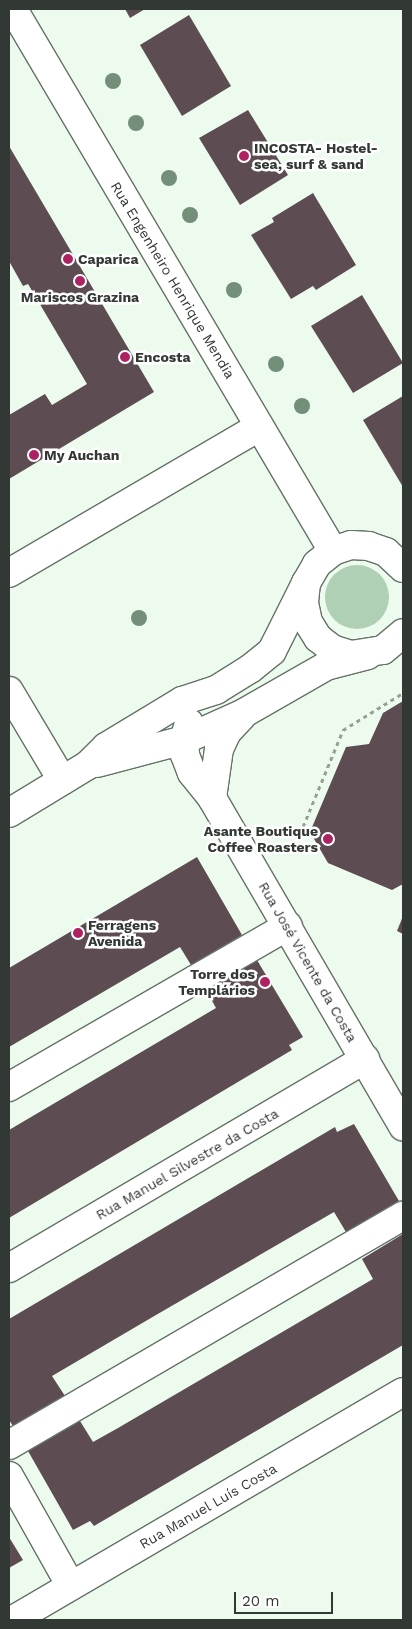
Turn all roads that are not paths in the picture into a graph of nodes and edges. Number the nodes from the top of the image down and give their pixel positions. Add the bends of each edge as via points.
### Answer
1 (13, 9) edge
2 (259, 426) junction
3 (403, 536) edge
4 (369, 546) junction
5 (333, 551) junction
6 (403, 568) edge
7 (9, 573) edge
8 (306, 583) junction
9 (403, 633) edge
10 (369, 655) junction
11 (216, 690) junction
12 (9, 691) edge
13 (244, 713) junction
14 (184, 740) junction
15 (88, 765) junction
16 (62, 780) junction
17 (212, 798) junction
18 (9, 812) edge
19 (288, 926) junction
20 (365, 1059) junction
21 (9, 1087) edge
22 (403, 1126) edge
23 (403, 1216) edge
24 (9, 1268) edge
25 (403, 1392) edge
26 (9, 1445) edge
27 (9, 1476) edge
28 (71, 1586) junction
29 (13, 1620) edge

1 - 2 street, Rua Engenheiro Henrique Mendia
2 - 5 street, Rua Engenheiro Henrique Mendia
2 - 7 street
3 - 4 street
4 - 5 street via 351,545
4 - 6 street via 386,552
5 - 8 street via 317,564
8 - 10 street via 304,604 308,622 318,638 332,649 350,655
8 - 11 street via 272,651
9 - 10 street via 383,650
10 - 13 street via 326,666
11 - 14 street via 190,720
11 - 15 street via 182,701 106,747
12 - 16 street
13 - 14 street
13 - 17 street via 227,732 219,749
14 - 15 street
14 - 17 street, Rua José Vicente da Costa via 192,773
15 - 16 street
16 - 18 street
17 - 19 street, Rua José Vicente da Costa
19 - 20 street, Rua José Vicente da Costa
19 - 21 street
20 - 22 street, Rua José Vicente da Costa
20 - 24 street, Rua Manuel Silvestre da Costa
23 - 26 street
25 - 28 street, Rua Manuel Luís Costa
27 - 28 street
28 - 29 street, Rua Manuel Luís Costa

